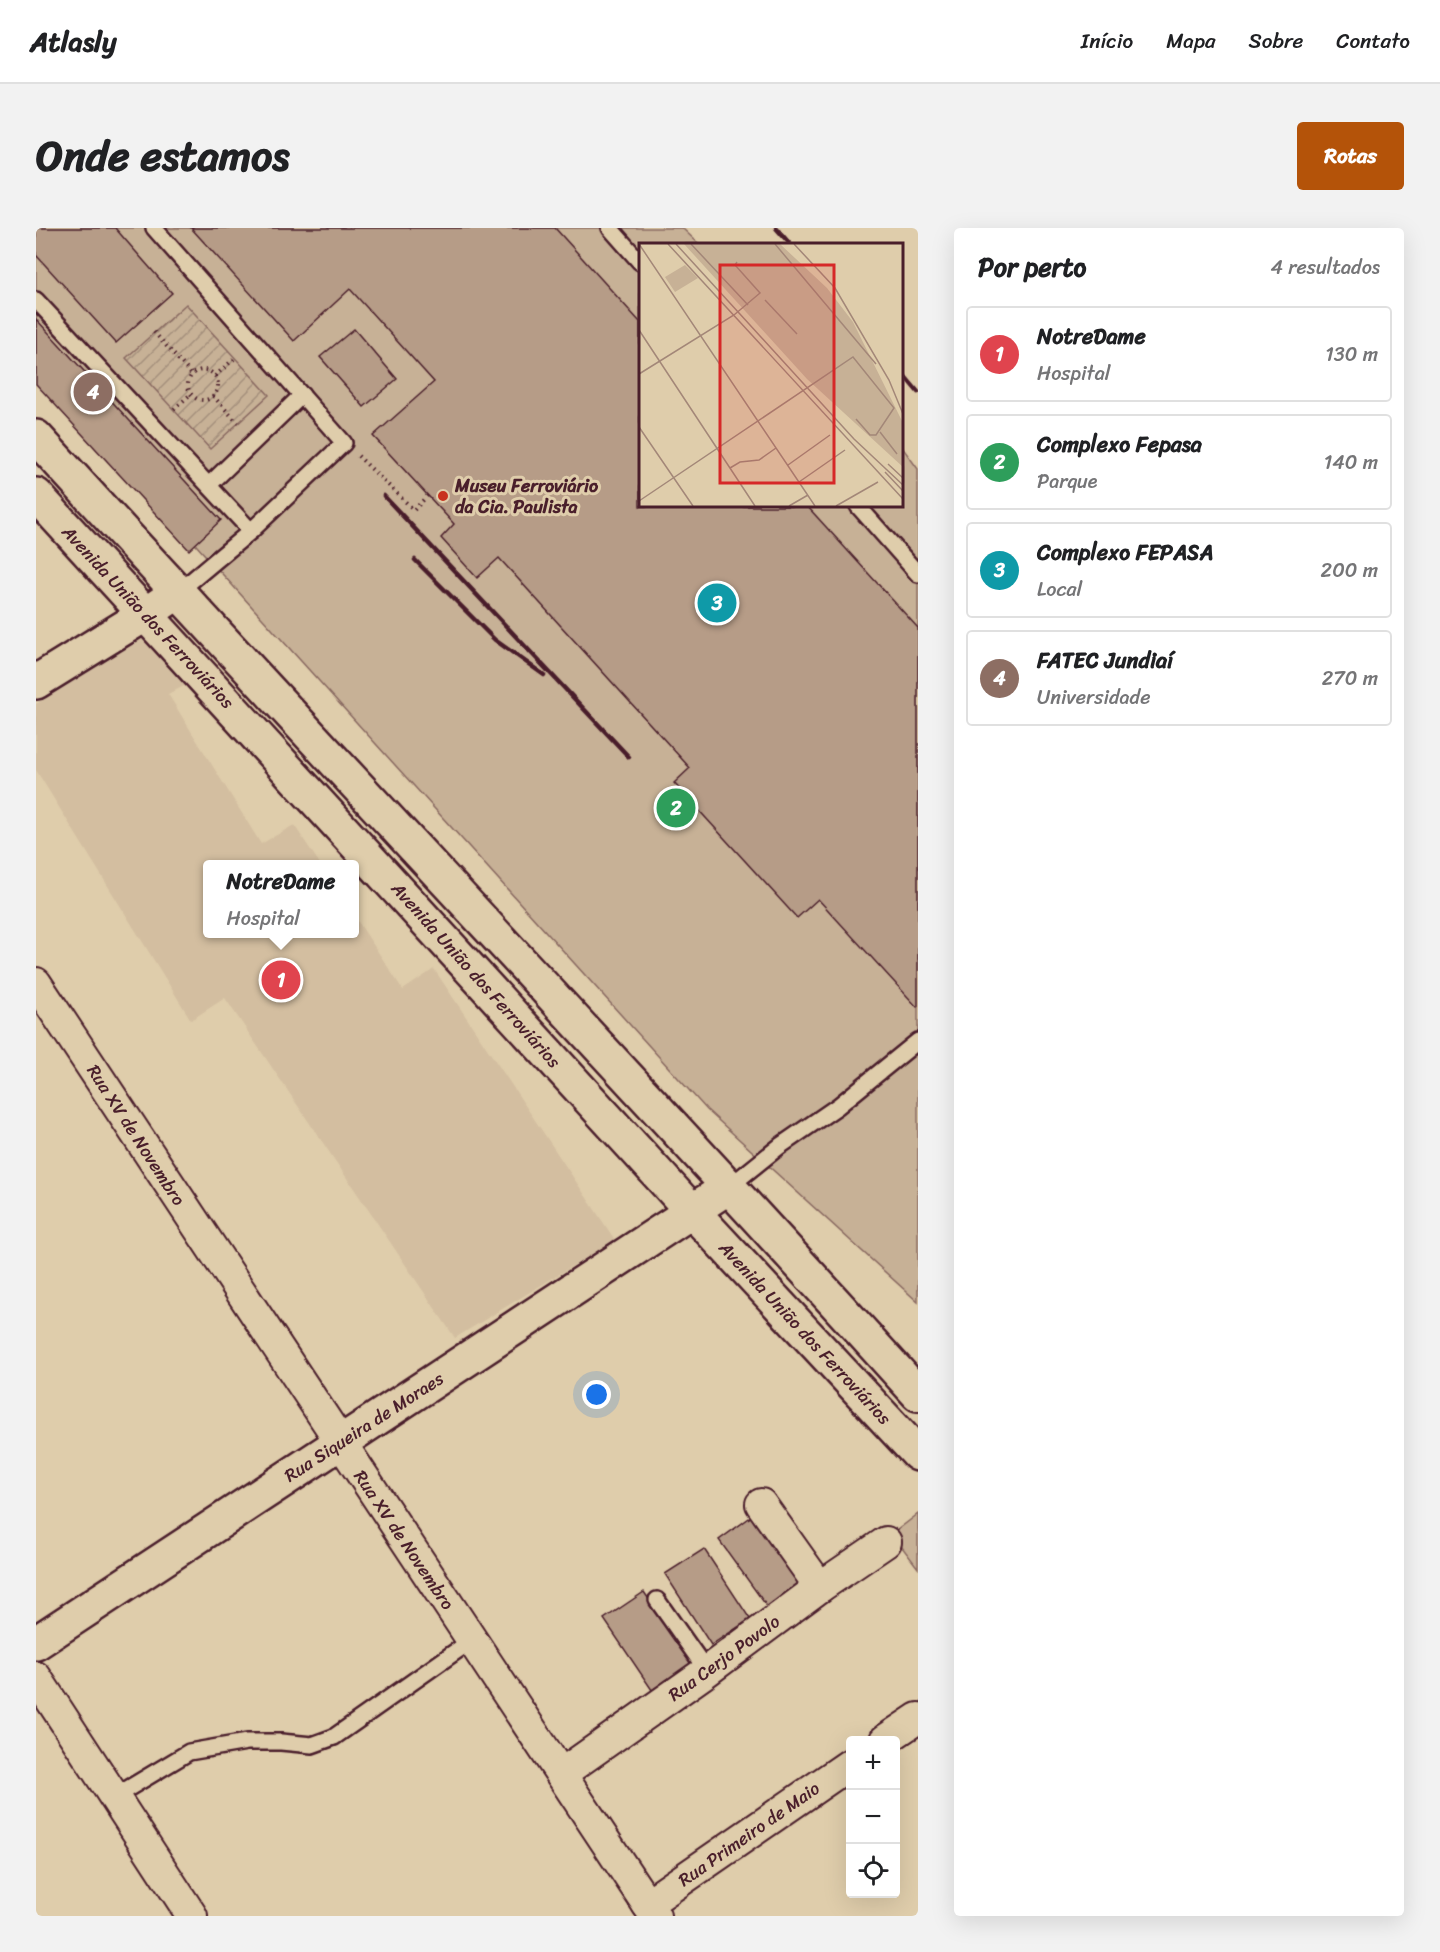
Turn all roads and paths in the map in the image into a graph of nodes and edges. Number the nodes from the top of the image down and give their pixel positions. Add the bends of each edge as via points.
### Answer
1 (154, 228) edge
2 (610, 228) edge
3 (639, 261) edge
4 (36, 300) edge
5 (154, 332) dead end
6 (235, 358) dead end
7 (192, 375) junction
8 (215, 376) junction
9 (191, 394) junction
10 (302, 395) junction
11 (213, 396) junction
12 (174, 409) dead end
13 (238, 423) dead end
14 (36, 437) edge
15 (344, 443) junction
16 (209, 485) junction
17 (36, 495) edge
18 (428, 495) dead end
19 (859, 507) edge
20 (251, 531) junction
21 (918, 574) edge
22 (178, 592) junction
23 (146, 614) junction
24 (36, 682) edge
25 (36, 983) edge
26 (918, 1041) edge
27 (730, 1186) junction
28 (692, 1211) junction
29 (918, 1394) edge
30 (340, 1443) junction
31 (918, 1454) edge
32 (761, 1504) dead end
33 (886, 1542) dead end
34 (820, 1587) junction
35 (657, 1600) dead end
36 (471, 1640) junction
37 (36, 1643) edge
38 (707, 1671) junction
39 (36, 1677) edge
40 (918, 1718) edge
41 (891, 1736) edge
42 (846, 1767) edge
43 (561, 1774) junction
44 (114, 1797) junction
45 (651, 1910) edge
46 (192, 1916) edge

1 - 10 lane
2 - 3 lane
4 - 16 lane
5 - 7 path
6 - 8 path
7 - 8 path via 208,370
7 - 9 path via 188,384
8 - 11 path via 218,386
9 - 11 path via 205,400
9 - 12 path
10 - 15 lane
10 - 16 lane
11 - 13 path
14 - 22 main road
15 - 18 path via 414,510
15 - 20 lane
16 - 20 lane
17 - 23 main road, Avenida União dos Ferroviários
19 - 21 lane
20 - 22 lane
22 - 23 main road
22 - 27 main road
23 - 24 main road
23 - 28 main road, Avenida União dos Ferroviários
25 - 30 street, Rua XV de Novembro
26 - 27 lane
27 - 28 main road, Rua Siqueira de Moraes
27 - 29 main road
28 - 30 main road, Rua Siqueira de Moraes
28 - 31 main road, Avenida União dos Ferroviários
30 - 36 street, Rua XV de Novembro
30 - 37 main road, Rua Siqueira de Moraes
32 - 34 street
33 - 34 street, Rua Cerjo Povolo
34 - 38 street, Rua Cerjo Povolo
35 - 38 lane
36 - 43 street, Rua XV de Novembro
36 - 44 lane via 334,1737 312,1745 247,1742 189,1752
38 - 43 street, Rua Cerjo Povolo
39 - 44 street
40 - 41 street
42 - 45 street, Rua Primeiro de Maio
43 - 45 street, Rua XV de Novembro
44 - 46 street

